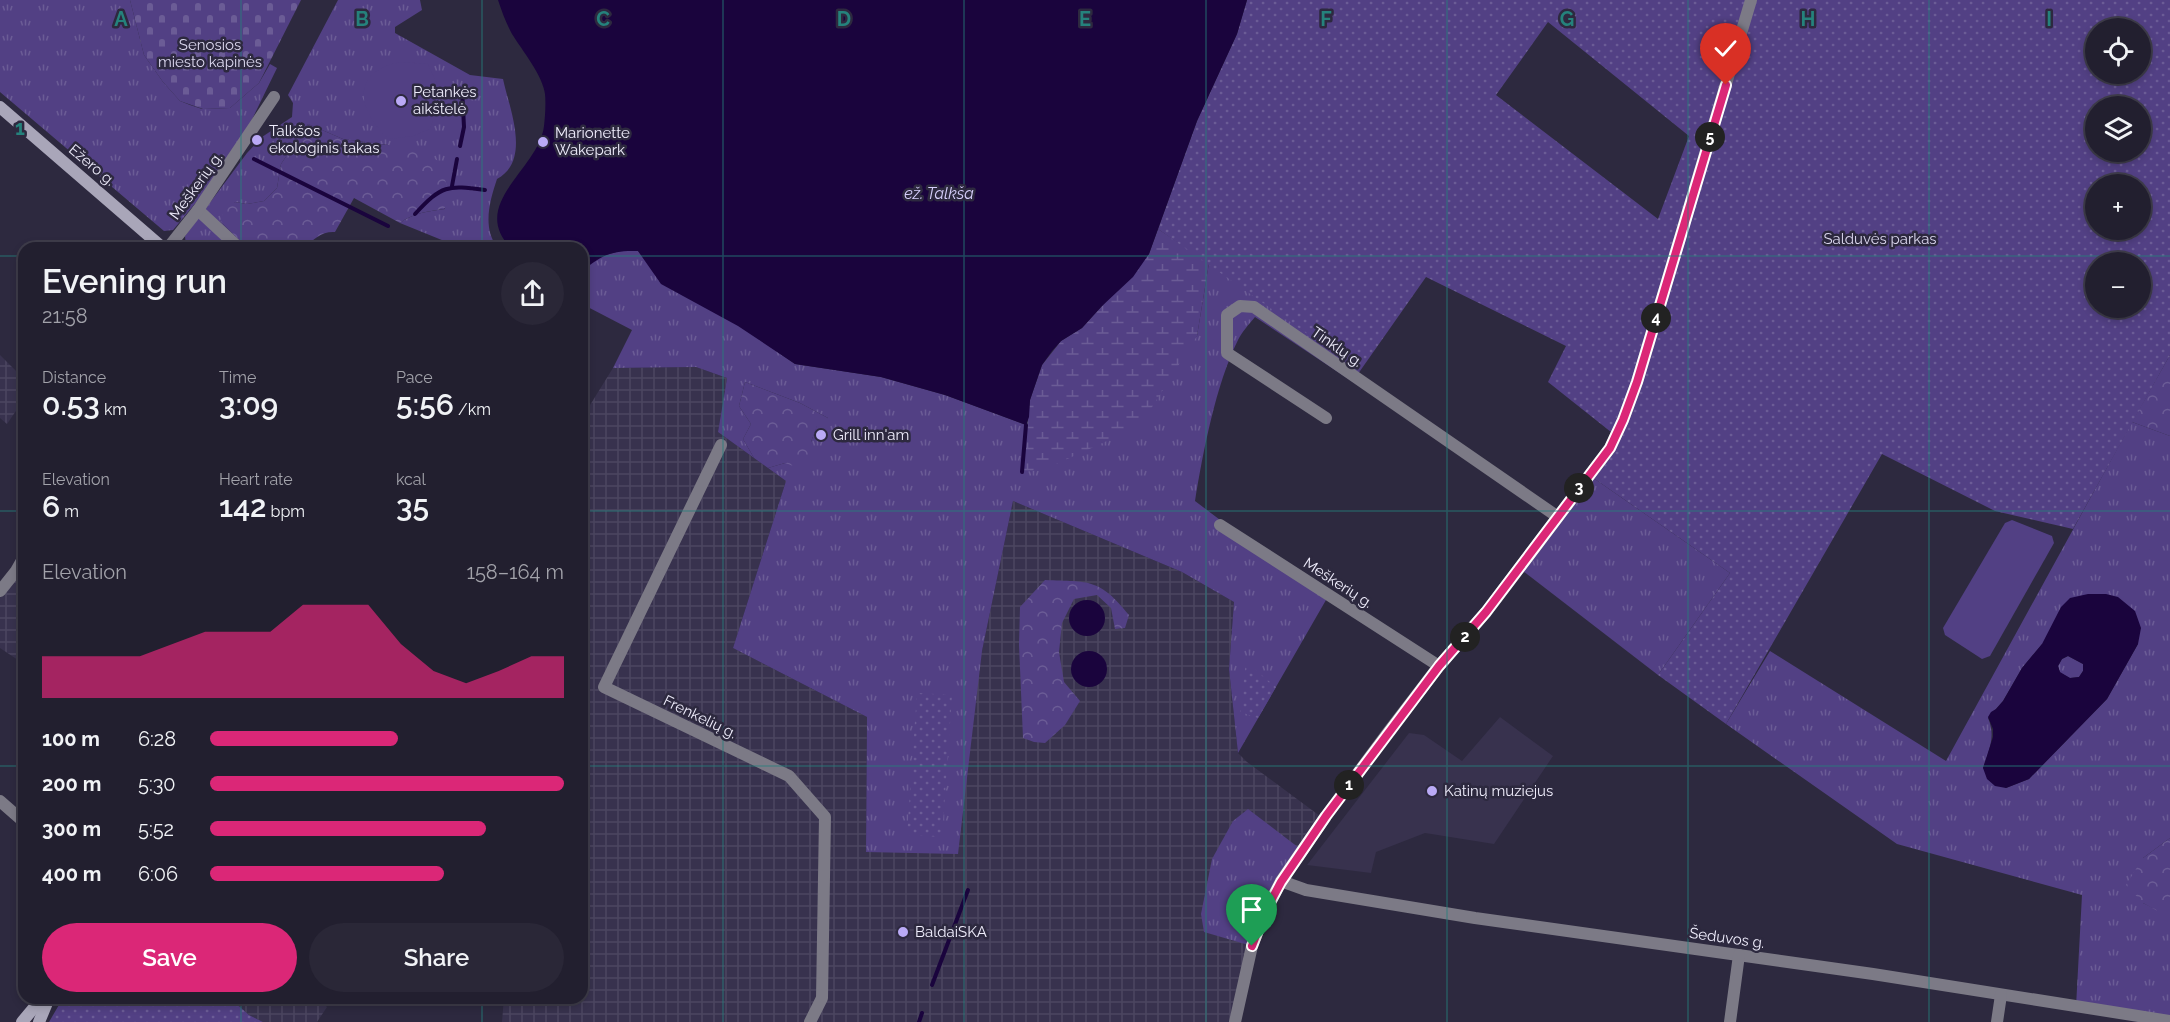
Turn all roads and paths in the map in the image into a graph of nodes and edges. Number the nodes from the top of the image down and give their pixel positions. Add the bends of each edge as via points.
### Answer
1 (1751, 0) edge
2 (274, 97) dead end
3 (0, 107) edge
4 (198, 210) junction
5 (156, 242) edge
6 (173, 242) edge
7 (233, 242) edge
8 (1326, 418) dead end
9 (721, 445) dead end
10 (1558, 517) junction
11 (1220, 525) dead end
12 (18, 568) edge
13 (0, 591) edge
14 (1439, 666) junction
15 (0, 801) edge
16 (18, 817) edge
17 (1281, 882) junction
18 (1739, 955) junction
19 (2001, 995) junction
20 (37, 1004) edge
21 (46, 1004) edge
22 (2128, 1018) edge
23 (2170, 1021) edge
24 (22, 1022) edge
25 (39, 1022) edge
26 (810, 1022) edge
27 (1235, 1022) edge
28 (1730, 1022) edge
29 (1997, 1022) edge

1 - 10 street via 1623,420 1610,448
2 - 4 street, Meškerių g.
3 - 5 main road, Ežero g.
4 - 6 street, Meškerių g.
4 - 7 street
8 - 10 street, Tinklų g. via 1227,353 1227,315 1240,306 1254,307
9 - 26 street, Frenkelių g. via 604,687 789,776 825,817 822,998
10 - 14 street via 1486,612
11 - 14 street, Meškerių g.
12 - 13 street
14 - 17 street
15 - 16 street
17 - 18 street, Šeduvos g. via 1306,890 1464,916
17 - 27 street via 1252,946
18 - 19 street, Šeduvos g.
18 - 28 street
19 - 22 street, Šeduvos g.
19 - 29 street
20 - 24 main road
21 - 25 main road
22 - 23 street, Šeduvos g.

